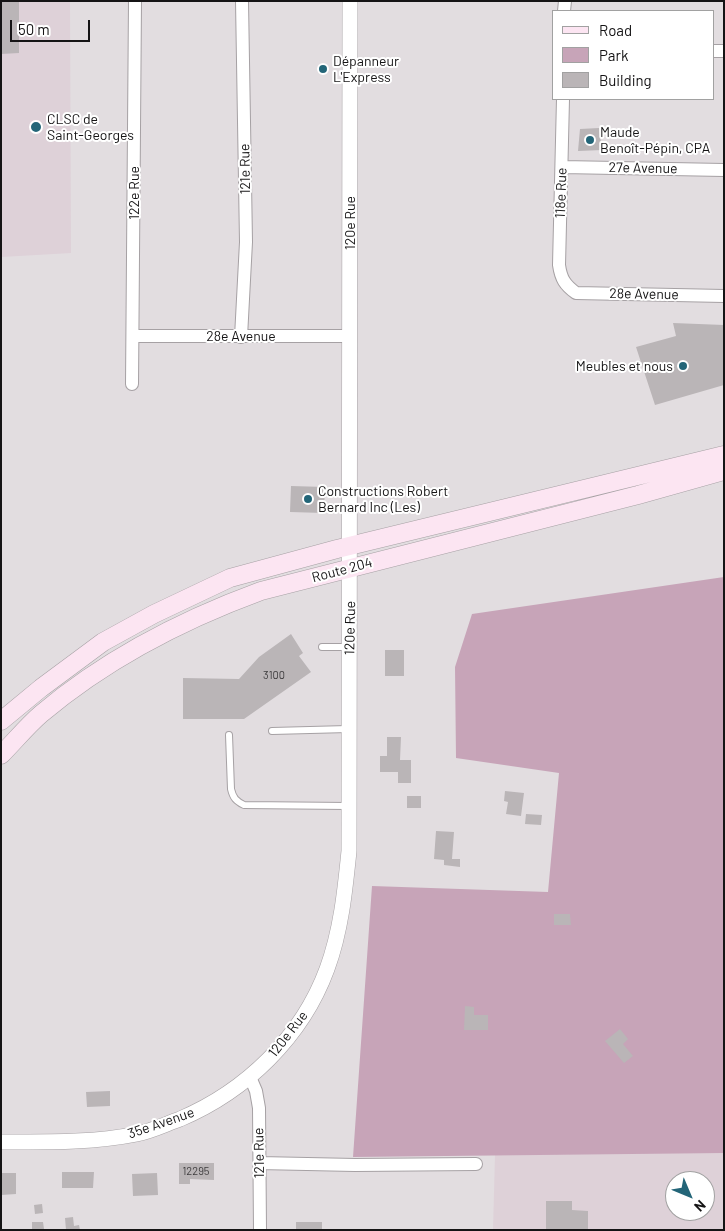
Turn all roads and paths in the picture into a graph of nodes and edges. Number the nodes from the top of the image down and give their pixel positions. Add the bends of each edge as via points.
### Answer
1 (134, 1) edge
2 (242, 1) edge
3 (350, 1) edge
4 (562, 100) edge
5 (562, 167) junction
6 (724, 170) edge
7 (567, 286) joint
8 (724, 296) edge
9 (133, 336) junction
10 (350, 336) junction
11 (241, 337) junction
12 (132, 384) dead end
13 (724, 455) edge
14 (724, 471) edge
15 (350, 547) junction
16 (350, 568) junction
17 (322, 647) dead end
18 (350, 647) junction
19 (1, 722) edge
20 (350, 730) junction
21 (272, 731) dead end
22 (229, 736) dead end
23 (1, 756) edge
24 (350, 806) junction
25 (250, 1077) junction
26 (1, 1142) edge
27 (259, 1163) junction
28 (476, 1164) dead end
29 (260, 1230) edge

1 - 9 street, 122e Rue
2 - 11 street, 121e Rue via 246,242
3 - 10 street, 120e Rue
4 - 5 street, 118e Rue
5 - 6 street, 27e Avenue
5 - 7 street, 118e Rue via 559,265 560,276
7 - 8 street, 28e Avenue via 576,293
9 - 11 street, 28e Avenue
9 - 12 street, 122e Rue
10 - 11 street, 28e Avenue
10 - 15 street, 120e Rue
13 - 15 main road, Route 204
14 - 16 main road, Route 204
15 - 16 street, 120e Rue
15 - 19 main road, Route 204 via 230,578 154,614 103,642
16 - 18 street, 120e Rue
16 - 23 main road, Route 204 via 261,591 169,630 87,677 39,715
17 - 18 lane
18 - 20 street, 120e Rue
20 - 21 lane
20 - 24 street, 120e Rue
22 - 24 lane via 232,796 244,805
24 - 25 street, 120e Rue via 345,900 327,970 313,1001 294,1029
25 - 26 street, 35e Avenue via 218,1101 140,1133 107,1139
25 - 27 street, 121e Rue via 259,1108
27 - 28 street
27 - 29 street, 121e Rue

